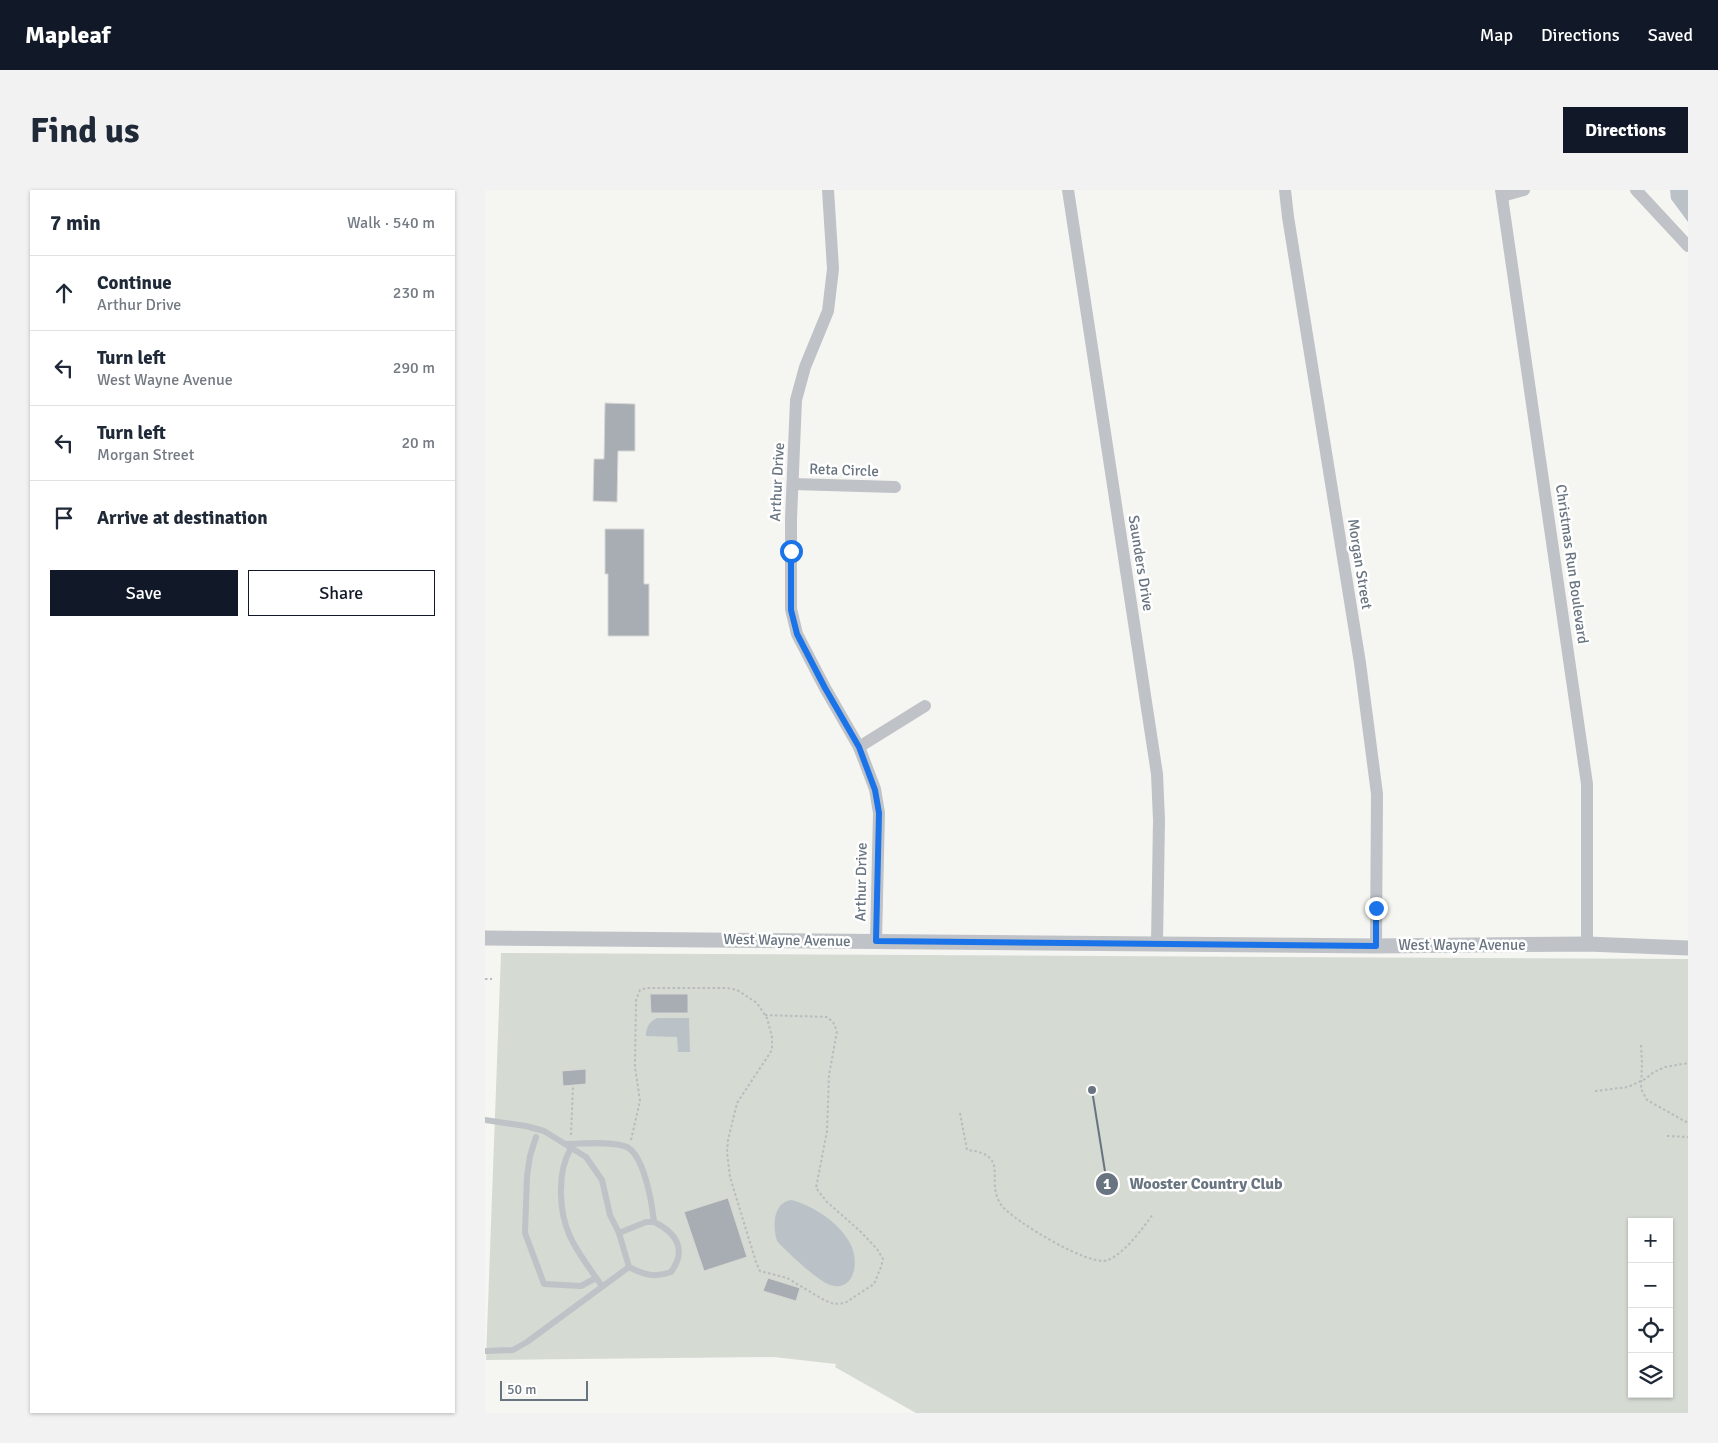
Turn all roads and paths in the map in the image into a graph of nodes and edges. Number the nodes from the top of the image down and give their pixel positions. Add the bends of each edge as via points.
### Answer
1 (829, 190) edge
2 (1068, 190) edge
3 (1285, 190) edge
4 (1524, 190) edge
5 (1636, 190) edge
6 (1502, 193) edge
7 (1688, 246) edge
8 (793, 484) junction
9 (895, 487) dead end
10 (925, 706) dead end
11 (859, 747) junction
12 (485, 938) edge
13 (876, 941) junction
14 (1157, 943) junction
15 (1587, 944) junction
16 (1376, 946) junction
17 (1688, 948) edge
18 (485, 979) edge
19 (492, 979) dead end
20 (765, 1015) junction
21 (1641, 1045) dead end
22 (1688, 1063) edge
23 (1642, 1080) junction
24 (573, 1086) dead end
25 (1595, 1091) dead end
26 (960, 1113) dead end
27 (485, 1120) edge
28 (1688, 1123) edge
29 (571, 1135) dead end
30 (1667, 1136) dead end
31 (536, 1137) dead end
32 (1688, 1137) edge
33 (631, 1140) dead end
34 (568, 1146) junction
35 (1153, 1214) dead end
36 (654, 1222) junction
37 (619, 1233) junction
38 (629, 1267) junction
39 (596, 1278) junction
40 (602, 1286) junction
41 (485, 1351) edge

1 - 8 street, Arthur Drive via 833,269 828,312 805,367 797,400
2 - 14 street, Saunders Drive via 1157,774
3 - 16 street, Morgan Street via 1360,662 1377,794
4 - 6 street
5 - 7 street
6 - 15 street, Christmas Run Boulevard via 1587,784
8 - 9 street, Reta Circle
8 - 11 street, Arthur Drive via 791,600 797,634
10 - 11 street
11 - 13 street, Arthur Drive via 875,790 879,813
12 - 13 street, West Wayne Avenue
13 - 14 street, West Wayne Avenue
14 - 16 street, West Wayne Avenue
15 - 16 street, West Wayne Avenue
15 - 17 street, West Wayne Avenue
18 - 19 path
20 - 20 path via 772,1037 772,1050 744,1091 733,1114 728,1140 730,1177 760,1271 787,1278 834,1304 845,1303 874,1284 883,1259 816,1188 826,1138 829,1075 837,1031 827,1017
20 - 33 path via 753,999 727,988 640,990 636,1000 635,1067 640,1101
21 - 23 path
22 - 23 path via 1654,1072
23 - 25 path via 1628,1087
23 - 28 path via 1641,1089 1647,1100
24 - 29 path
26 - 35 path via 967,1150 979,1151 994,1163 993,1181 1001,1204 1012,1216 1052,1241 1097,1261 1107,1261 1121,1251
27 - 34 lane via 544,1131
30 - 32 path
31 - 39 lane via 528,1170 525,1233 544,1284 581,1286
34 - 36 lane via 625,1146 634,1152 651,1199
34 - 37 lane via 586,1156 602,1180 610,1215
34 - 39 lane via 561,1206 565,1225 576,1250
36 - 37 lane
36 - 38 lane via 669,1231 679,1245 676,1266 671,1272 653,1276
37 - 38 lane
38 - 40 lane
39 - 40 lane
40 - 41 lane via 513,1350

